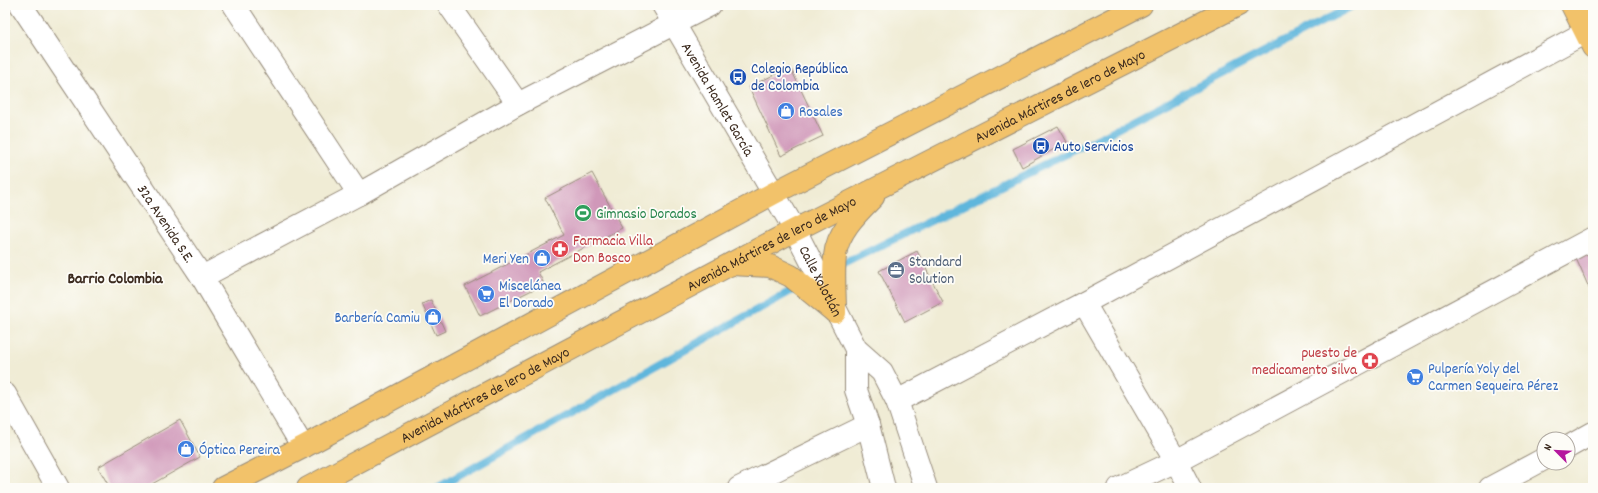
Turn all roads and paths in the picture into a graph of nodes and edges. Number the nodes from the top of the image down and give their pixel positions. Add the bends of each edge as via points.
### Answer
1 (21, 5) edge
2 (234, 5) edge
3 (449, 5) edge
4 (663, 5) edge
5 (710, 5) edge
6 (1141, 5) edge
7 (1238, 5) edge
8 (1572, 5) edge
9 (674, 24) junction
10 (1589, 39) edge
11 (518, 104) junction
12 (885, 185) junction
13 (774, 193) junction
14 (359, 194) junction
15 (795, 230) junction
16 (1593, 238) edge
17 (730, 264) junction
18 (202, 276) junction
19 (822, 284) junction
20 (1084, 303) junction
21 (835, 312) joint
22 (856, 349) junction
23 (5, 394) edge
24 (897, 401) junction
25 (868, 425) junction
26 (1593, 433) edge
27 (1576, 443) edge
28 (304, 447) junction
29 (1176, 461) junction
30 (1536, 463) edge
31 (58, 488) edge
32 (223, 488) edge
33 (308, 488) edge
34 (739, 488) edge
35 (884, 488) edge
36 (926, 488) edge
37 (1119, 488) edge
38 (1190, 488) edge
39 (1490, 488) edge

1 - 18 street, 32a Avenida S.E.
2 - 14 street
3 - 11 street
4 - 9 street, Avenida Hamlet García
5 - 9 street
6 - 13 main road
7 - 12 main road, Avenida Mártires de 1ero de Mayo
8 - 10 main road
9 - 11 street
9 - 13 street, Avenida Hamlet García
10 - 20 street
11 - 14 street
12 - 15 main road, Avenida Mártires de 1ero de Mayo
12 - 19 main road via 844,230
13 - 15 street, Calle Xolotlán
13 - 28 main road
14 - 18 street
15 - 17 main road, Avenida Mártires de 1ero de Mayo
15 - 19 street, Calle Xolotlán
16 - 29 street
17 - 19 main road via 770,266 790,276
17 - 33 main road, Avenida Mártires de 1ero de Mayo
18 - 28 street, 32a Avenida S.E.
19 - 21 main road
20 - 24 street
20 - 29 street
21 - 22 street, Calle Xolotlán
22 - 24 street, Calle Xolotlán via 882,372
22 - 25 street, Calle Xolotlán via 856,390
23 - 31 street
24 - 36 street, Calle Xolotlán
25 - 34 street
25 - 35 street, Calle Xolotlán
26 - 27 street
28 - 32 main road
29 - 37 street
29 - 38 street
30 - 39 street

